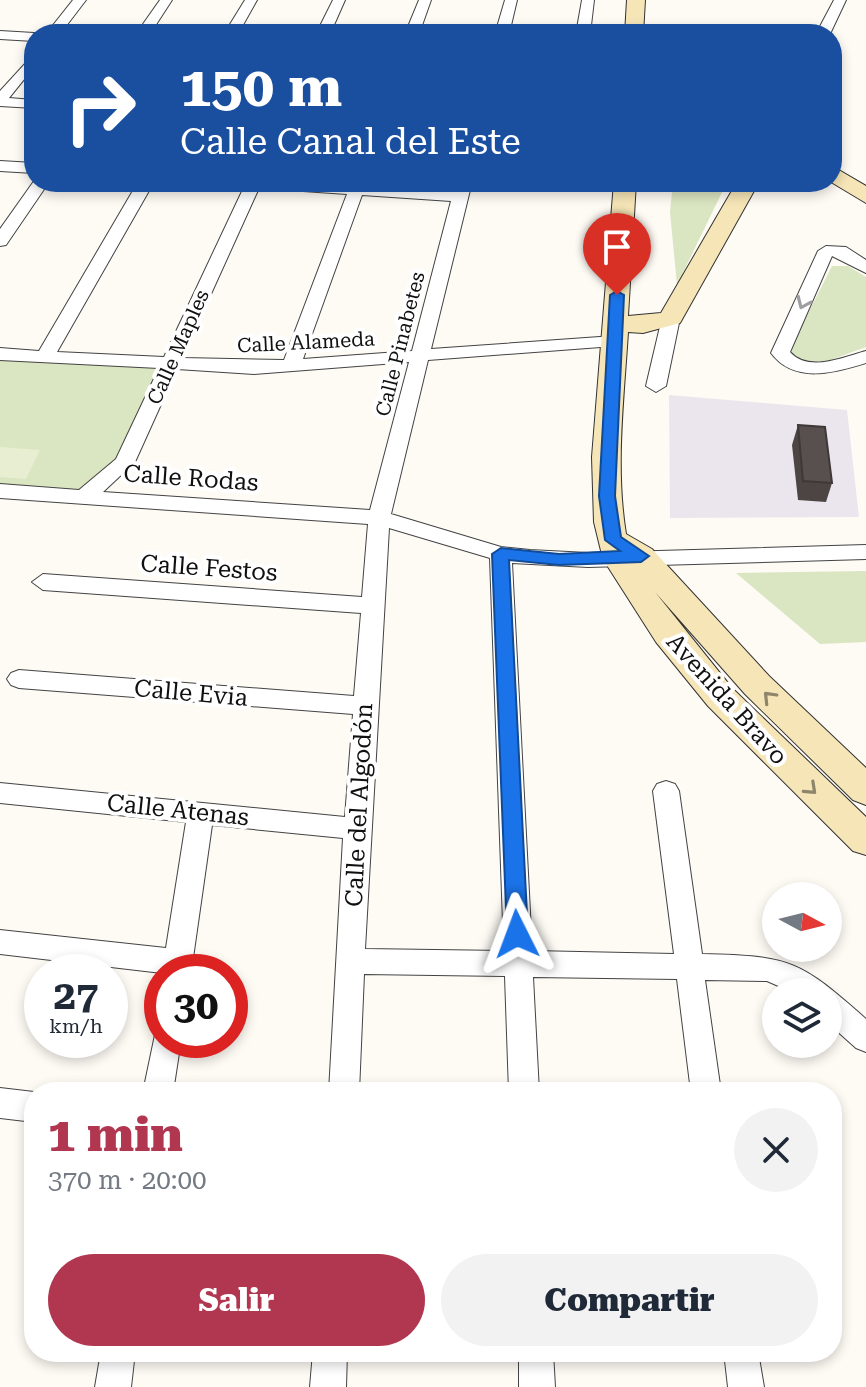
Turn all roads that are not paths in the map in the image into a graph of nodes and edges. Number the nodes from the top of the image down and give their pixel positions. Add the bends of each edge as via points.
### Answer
1 (80, 0) edge
2 (166, 0) edge
3 (251, 0) edge
4 (339, 0) edge
5 (425, 0) edge
6 (511, 0) edge
7 (588, 0) edge
8 (636, 0) edge
9 (840, 0) edge
10 (61, 24) edge
11 (150, 24) edge
12 (237, 24) edge
13 (328, 24) edge
14 (416, 24) edge
15 (505, 24) edge
16 (584, 24) edge
17 (635, 24) edge
18 (828, 24) edge
19 (0, 35) edge
20 (24, 36) edge
21 (0, 42) edge
22 (24, 43) edge
23 (24, 71) edge
24 (0, 101) edge
25 (24, 103) edge
26 (0, 166) edge
27 (24, 167) edge
28 (842, 167) edge
29 (842, 180) edge
30 (866, 181) edge
31 (34, 192) edge
32 (140, 192) edge
33 (249, 192) edge
34 (355, 192) edge
35 (461, 192) edge
36 (624, 192) edge
37 (742, 192) edge
38 (866, 196) edge
39 (0, 241) edge
40 (866, 268) edge
41 (671, 318) junction
42 (614, 332) junction
43 (0, 354) edge
44 (45, 357) junction
45 (419, 357) junction
46 (866, 357) edge
47 (169, 365) junction
48 (291, 366) junction
49 (656, 386) dead end
50 (0, 491) edge
51 (84, 497) junction
52 (379, 518) junction
53 (624, 551) junction
54 (866, 552) edge
55 (501, 554) junction
56 (43, 582) dead end
57 (371, 606) junction
58 (19, 679) dead end
59 (364, 706) junction
60 (806, 735) junction
61 (772, 753) junction
62 (866, 790) edge
63 (666, 791) dead end
64 (0, 793) edge
65 (201, 811) junction
66 (357, 829) junction
67 (866, 840) edge
68 (0, 942) edge
69 (180, 954) edge
70 (351, 961) junction
71 (144, 962) edge
72 (519, 966) junction
73 (688, 968) junction
74 (795, 978) edge
75 (842, 1019) edge
76 (864, 1043) edge
77 (163, 1058) edge
78 (160, 1082) edge
79 (345, 1082) edge
80 (524, 1082) edge
81 (705, 1082) edge
82 (0, 1103) edge
83 (24, 1106) edge
84 (117, 1362) edge
85 (329, 1362) edge
86 (536, 1362) edge
87 (742, 1362) edge
88 (113, 1387) edge
89 (328, 1387) edge
90 (537, 1387) edge
91 (746, 1387) edge

1 - 10 street
2 - 11 street
3 - 12 street
4 - 13 street
5 - 14 street
6 - 15 street
7 - 16 street
8 - 17 main road
9 - 18 street
19 - 20 street
21 - 22 street
23 - 24 street
24 - 25 street
26 - 27 street
28 - 30 main road
29 - 38 main road
31 - 39 street
32 - 44 street
33 - 47 street, Calle Maples
34 - 48 street
35 - 45 street, Calle Pinabetes
36 - 42 main road, Avenida Bravo
37 - 41 main road
40 -> 46 street via 840,251 826,251 780,353 794,363 820,368
41 - 42 main road
41 - 49 street
42 - 45 street, Calle Alameda
42 - 53 main road, Avenida Bravo via 606,457
43 - 44 street, Calle Alameda
44 - 47 street, Calle Alameda
45 - 48 street, Calle Alameda
45 - 52 street, Calle Pinabetes
47 - 48 street, Calle Alameda
47 - 51 street, Calle Maples via 125,462
50 - 51 street, Calle Rodas
51 - 52 street, Calle Rodas
52 - 55 street, Calle Rodas
52 - 57 street, Calle del Algodón
53 - 54 street, Calle Rodas
53 - 55 street, Calle Rodas via 559,559
60 -> 53 main road, Avenida Bravo
53 - 61 main road, Avenida Bravo via 662,627
55 - 72 street
56 - 57 street, Calle Festos
57 - 59 street, Calle del Algodón
58 - 59 street, Calle Evia
59 - 66 street, Calle del Algodón
60 - 61 main road
60 - 62 main road, Avenida Bravo
61 -> 67 main road, Avenida Bravo
63 - 73 street
64 - 65 street, Calle Atenas
65 - 66 street, Calle Atenas
65 - 69 street
66 - 70 street, Calle del Algodón
68 - 71 street
70 - 72 street
70 - 79 street, Calle del Algodón
72 - 73 street
72 - 80 street
73 - 74 street via 767,968
73 - 81 street
75 - 76 street
77 - 78 street
82 - 83 street
84 - 88 street
85 - 89 street
86 - 90 street
87 - 91 street

